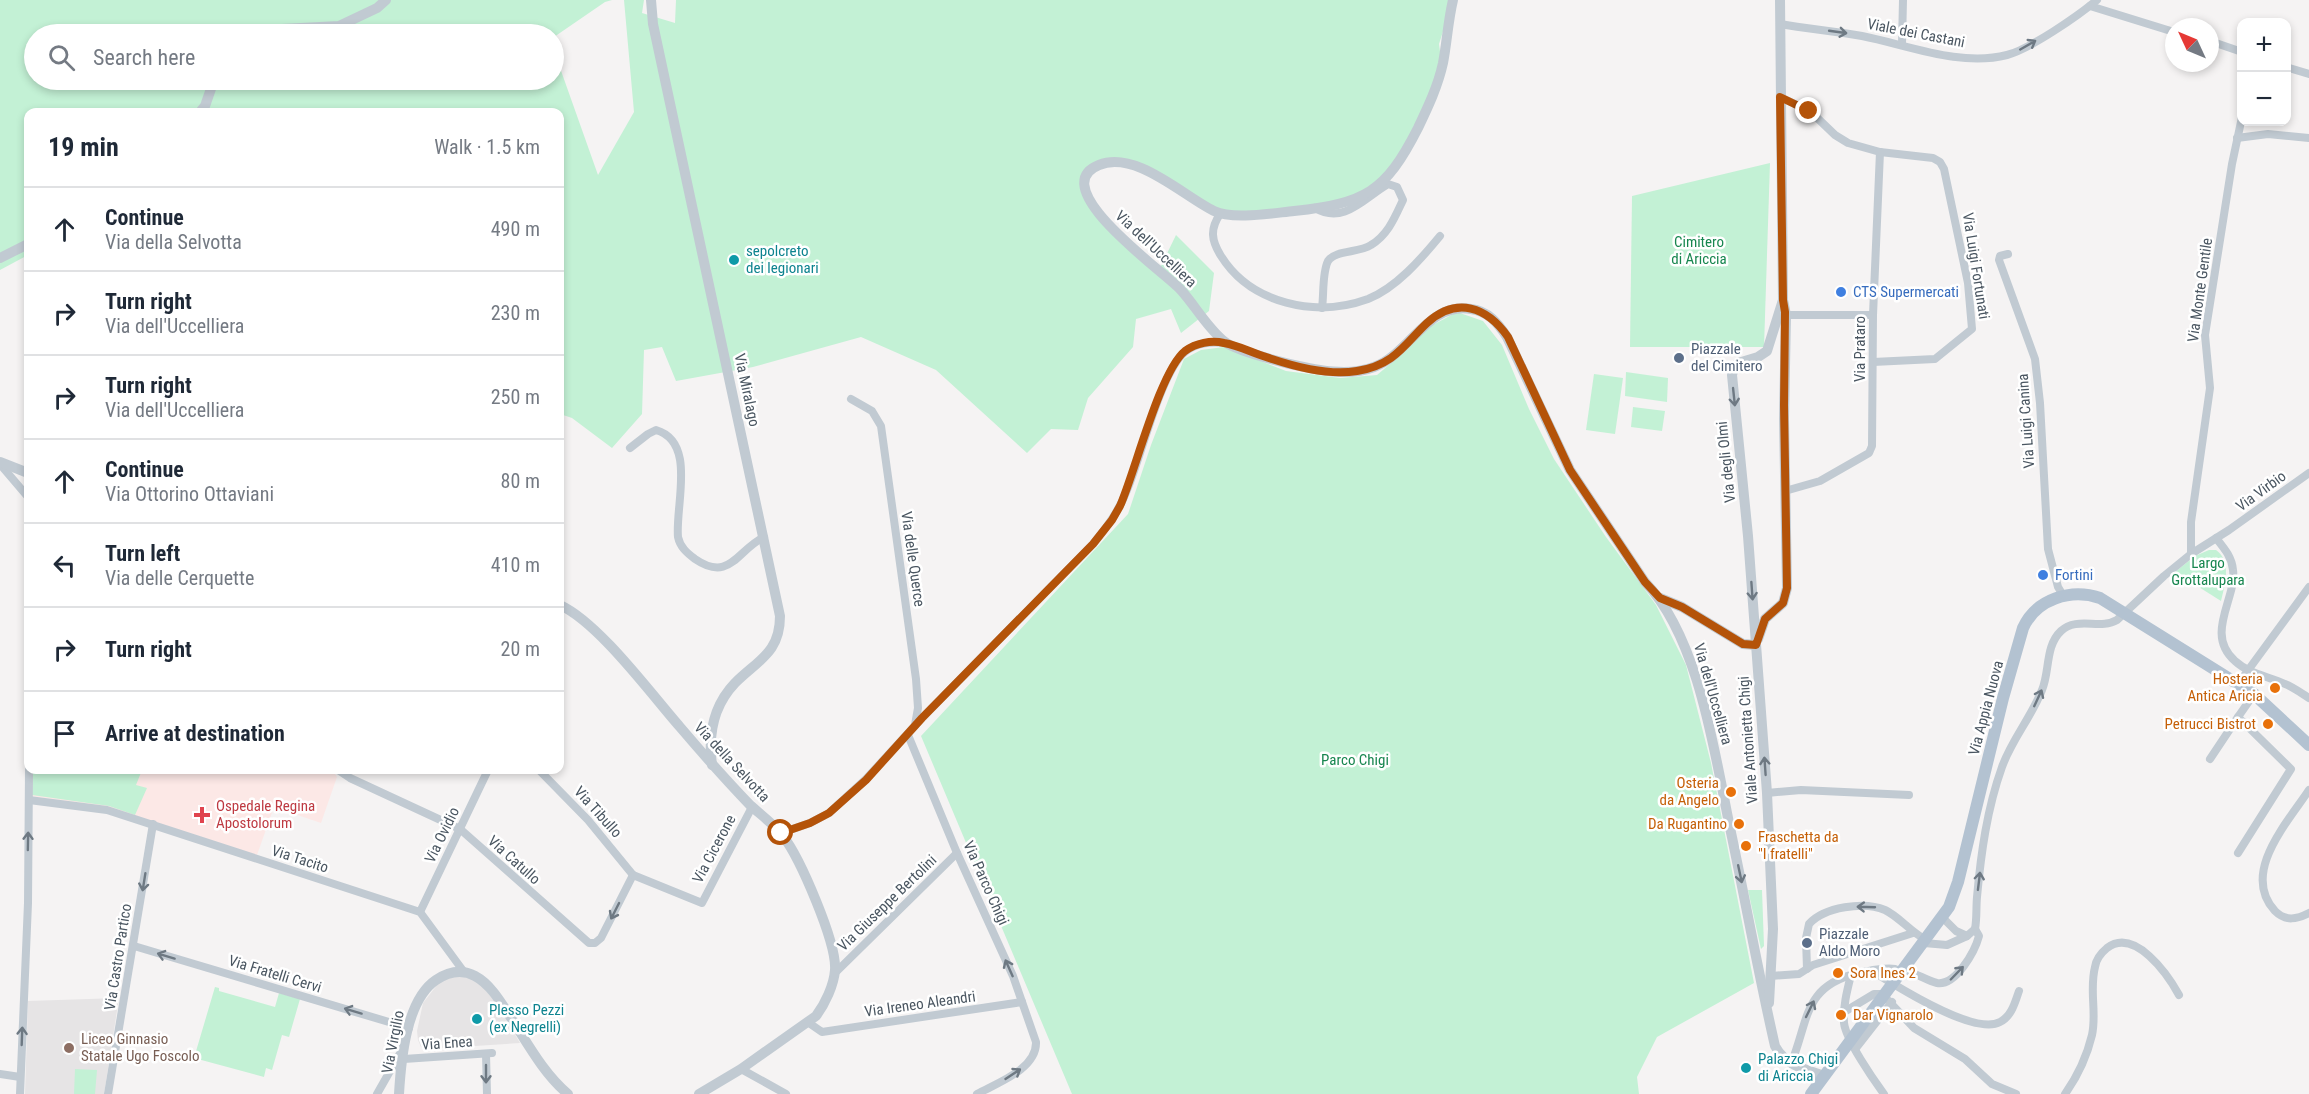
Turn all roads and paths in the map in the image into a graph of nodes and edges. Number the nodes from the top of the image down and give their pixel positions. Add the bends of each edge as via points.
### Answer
1 (386, 0) edge
2 (651, 0) edge
3 (1454, 0) edge
4 (1780, 0) edge
5 (1903, 0) edge
6 (2093, 3) edge
7 (343, 24) edge
8 (1780, 24) junction
9 (2165, 29) edge
10 (2219, 44) edge
11 (1902, 45) junction
12 (2237, 51) edge
13 (2291, 69) edge
14 (2309, 74) edge
15 (210, 90) edge
16 (1780, 97) junction
17 (202, 108) edge
18 (2239, 126) edge
19 (2237, 138) junction
20 (2309, 138) edge
21 (1880, 152) junction
22 (1315, 208) junction
23 (1220, 214) junction
24 (1440, 236) dead end
25 (24, 246) edge
26 (2008, 254) dead end
27 (0, 258) edge
28 (1783, 300) junction
29 (1322, 308) junction
30 (1785, 315) junction
31 (1873, 315) junction
32 (1226, 343) junction
33 (1873, 362) junction
34 (851, 399) dead end
35 (630, 448) dead end
36 (0, 463) edge
37 (24, 472) edge
38 (2309, 473) edge
39 (1785, 491) junction
40 (24, 492) edge
41 (764, 537) junction
42 (2216, 538) junction
43 (2191, 554) junction
44 (2309, 587) edge
45 (2064, 597) junction
46 (1660, 598) junction
47 (564, 608) edge
48 (1756, 645) junction
49 (2238, 684) junction
50 (2254, 694) junction
51 (2309, 698) edge
52 (2238, 717) junction
53 (908, 735) junction
54 (2309, 745) edge
55 (2210, 759) dead end
56 (712, 765) junction
57 (29, 774) edge
58 (344, 774) edge
59 (486, 774) edge
60 (543, 774) edge
61 (2309, 790) edge
62 (1767, 793) junction
63 (1909, 795) dead end
64 (28, 800) junction
65 (752, 807) junction
66 (153, 824) junction
67 (460, 830) junction
68 (781, 833) junction
69 (957, 853) junction
70 (2238, 853) dead end
71 (633, 875) junction
72 (420, 912) junction
73 (2309, 913) edge
74 (1943, 918) junction
75 (1975, 929) junction
76 (1913, 933) junction
77 (1967, 936) junction
78 (1925, 942) junction
79 (134, 946) junction
80 (1772, 948) junction
81 (1754, 951) junction
82 (1807, 969) junction
83 (1895, 969) dead end
84 (1872, 971) junction
85 (464, 972) junction
86 (1910, 972) dead end
87 (835, 973) junction
88 (1851, 975) junction
89 (1771, 976) junction
90 (2019, 991) dead end
91 (2179, 995) dead end
92 (1022, 1002) junction
93 (1892, 1002) junction
94 (1844, 1012) junction
95 (1768, 1013) junction
96 (809, 1023) junction
97 (409, 1028) junction
98 (405, 1045) junction
99 (1856, 1048) junction
100 (404, 1059) junction
101 (1791, 1064) junction
102 (741, 1069) junction
103 (1827, 1073) junction
104 (0, 1074) edge
105 (20, 1077) junction
106 (20, 1094) edge
107 (108, 1094) edge
108 (377, 1094) edge
109 (399, 1094) edge
110 (488, 1094) edge
111 (568, 1094) edge
112 (699, 1094) edge
113 (786, 1094) edge
114 (977, 1094) edge
115 (1811, 1094) edge
116 (1884, 1094) edge
117 (2016, 1094) edge
118 (2065, 1094) edge

1 - 7 street
2 - 41 street, Via Miralago
3 - 22 street, Via dell'Uccelliera via 1438,81 1399,163 1371,191
4 - 8 street
5 - 11 street
6 - 9 street, Viale dei Castani
11 -> 6 street, Viale dei Castani via 1952,56 2001,56 2023,48
8 -> 11 street, Viale dei Castani
8 - 16 street
10 - 12 street
13 - 14 street
15 - 17 street
16 - 21 street via 1805,108 1844,141
16 - 28 street
18 - 19 street, Via Monte Gentile
19 - 20 street via 2268,134
19 - 43 street, Via Monte Gentile via 2205,335 2210,388 2191,522
21 - 31 street, Via Prataro
21 - 33 street, Via Luigi Fortunati via 1933,158 1943,165 1973,322 1972,328 1935,359
22 - 23 street, Via dell'Uccelliera
22 - 29 street via 1340,214 1388,184 1397,187 1403,200 1381,238 1356,252 1338,254 1329,260
23 - 29 street via 1213,226 1214,243 1238,278 1268,296
23 - 32 street, Via dell'Uccelliera via 1129,164 1102,164 1085,177 1085,192 1097,212 1180,289
24 - 29 street via 1378,294
25 - 27 street
26 - 45 street, Via Luigi Canina via 2000,256 2000,260 2035,359 2048,549
28 - 30 street
28 -> 48 street, Via degli Olmi via 1767,351 1738,363 1732,372
30 - 31 street
30 - 39 street
31 - 33 street, Via Prataro
32 - 46 street, Via dell'Uccelliera via 1287,363 1349,372 1372,368 1391,358 1425,324 1445,311 1467,308 1487,314 1508,337 1570,470 1645,582
32 - 53 street via 1202,343 1178,359 1168,375 1128,489 1112,520
33 - 39 street, Via Prataro via 1869,453 1820,481
34 - 53 street, Via delle Querce via 872,411 880,426 916,679 917,722
35 - 41 street via 656,430 676,443 681,462 678,540 698,561 713,567 727,566
36 - 37 street
36 - 40 street
38 - 42 street, Via Virbio
39 - 48 street via 1787,588 1783,603 1765,619
41 - 56 street, Via Miralago via 779,608 778,635 771,651 736,682 722,701 713,724
42 - 43 street
42 - 51 street via 2233,569 2234,581 2222,616 2227,651 2246,669
75 -> 43 street via 1982,853 1995,790 2008,752 2042,690 2051,646 2068,626 2108,624 2119,618
44 - 49 street
45 - 49 main road, Via Appia Nuova via 2086,594 2110,604
45 - 74 main road, Via Appia Nuova via 2039,606 2023,628 1958,882
46 - 48 street via 1743,644
46 -> 81 street, Via dell'Uccelliera via 1690,660 1708,723
47 - 56 street, Via della Selvotta via 606,642
62 -> 48 street, Viale Antonietta Chigi
49 - 50 main road, Via Appia Nuova
50 - 52 street
50 - 54 main road, Via Appia Nuova
52 - 55 street
52 - 70 street via 2291,769
53 - 68 street via 829,813
53 - 69 street, Via Parco Chigi
56 - 65 street, Via della Selvotta
57 - 64 street
58 - 67 street, Via Catullo
59 - 67 street, Via Ovidio
60 - 71 street, Via Tibullo via 588,820
61 - 73 street via 2270,849 2262,872 2266,895 2279,914 2291,919
62 - 63 street via 1801,790
62 - 80 street, Viale Antonietta Chigi
64 - 66 street, Via Tacito via 107,810
105 -> 64 street
65 - 68 street, Via della Selvotta
65 - 71 street, Via Cicerone via 702,903
66 - 72 street, Via Tacito
66 -> 79 street, Via Castro Partico
71 -> 67 street, Via Catullo via 603,935 594,944 580,937
67 - 72 street, Via Ovidio
68 - 87 street via 822,915
69 - 87 street, Via Giuseppe Bertolini
92 -> 69 street, Via Parco Chigi
72 - 85 street
74 - 77 street
74 - 78 main road, Via Appia Nuova
75 - 77 street
86 -> 75 street via 1937,983 1952,979 1974,950 1979,936
76 - 78 street
76 - 82 street
76 -> 82 street via 1891,913 1874,907 1843,908 1809,924
77 - 78 street via 1947,945
78 - 103 main road, Via Appia Nuova
97 -> 79 street, Via Fratelli Cervi
79 - 107 street, Via Castro Partico
80 - 81 street via 1761,957
80 - 89 street, Viale Antonietta Chigi
81 - 95 street, Via dell'Uccelliera
82 - 89 street via 1790,976
83 - 84 street
84 - 88 street
84 - 90 street via 1923,1002 1989,1026 2005,1019
85 - 97 street, Via Virgilio via 437,979 426,988 415,1006
85 - 111 street via 477,977 492,992
87 - 96 street via 824,1004
88 - 94 street
101 -> 88 street via 1812,1002 1833,982
89 - 95 street, Viale Antonietta Chigi
91 - 118 street via 2159,965 2137,947 2119,943 2105,950 2096,960 2093,976 2090,1041
92 - 96 street, Via Ireneo Aleandri via 822,1032
114 -> 92 street, Via Parco Chigi via 1027,1063 1035,1053 1036,1042
93 - 94 street via 1877,993
93 - 99 street
93 - 117 street via 1914,1028 1965,1059 1992,1084
94 - 99 street via 1845,1026
95 - 101 street, Via dell'Uccelliera via 1775,1046
96 - 102 street
97 - 98 street, Via Virgilio
98 - 100 street, Via Virgilio
98 - 108 street
99 - 116 street
100 - 109 street, Via Virgilio
100 -> 110 street, Via Enea via 489,1053
101 - 103 street
102 - 112 street
102 - 113 street
103 - 115 main road, Via Appia Nuova
104 - 105 street
105 - 106 street

